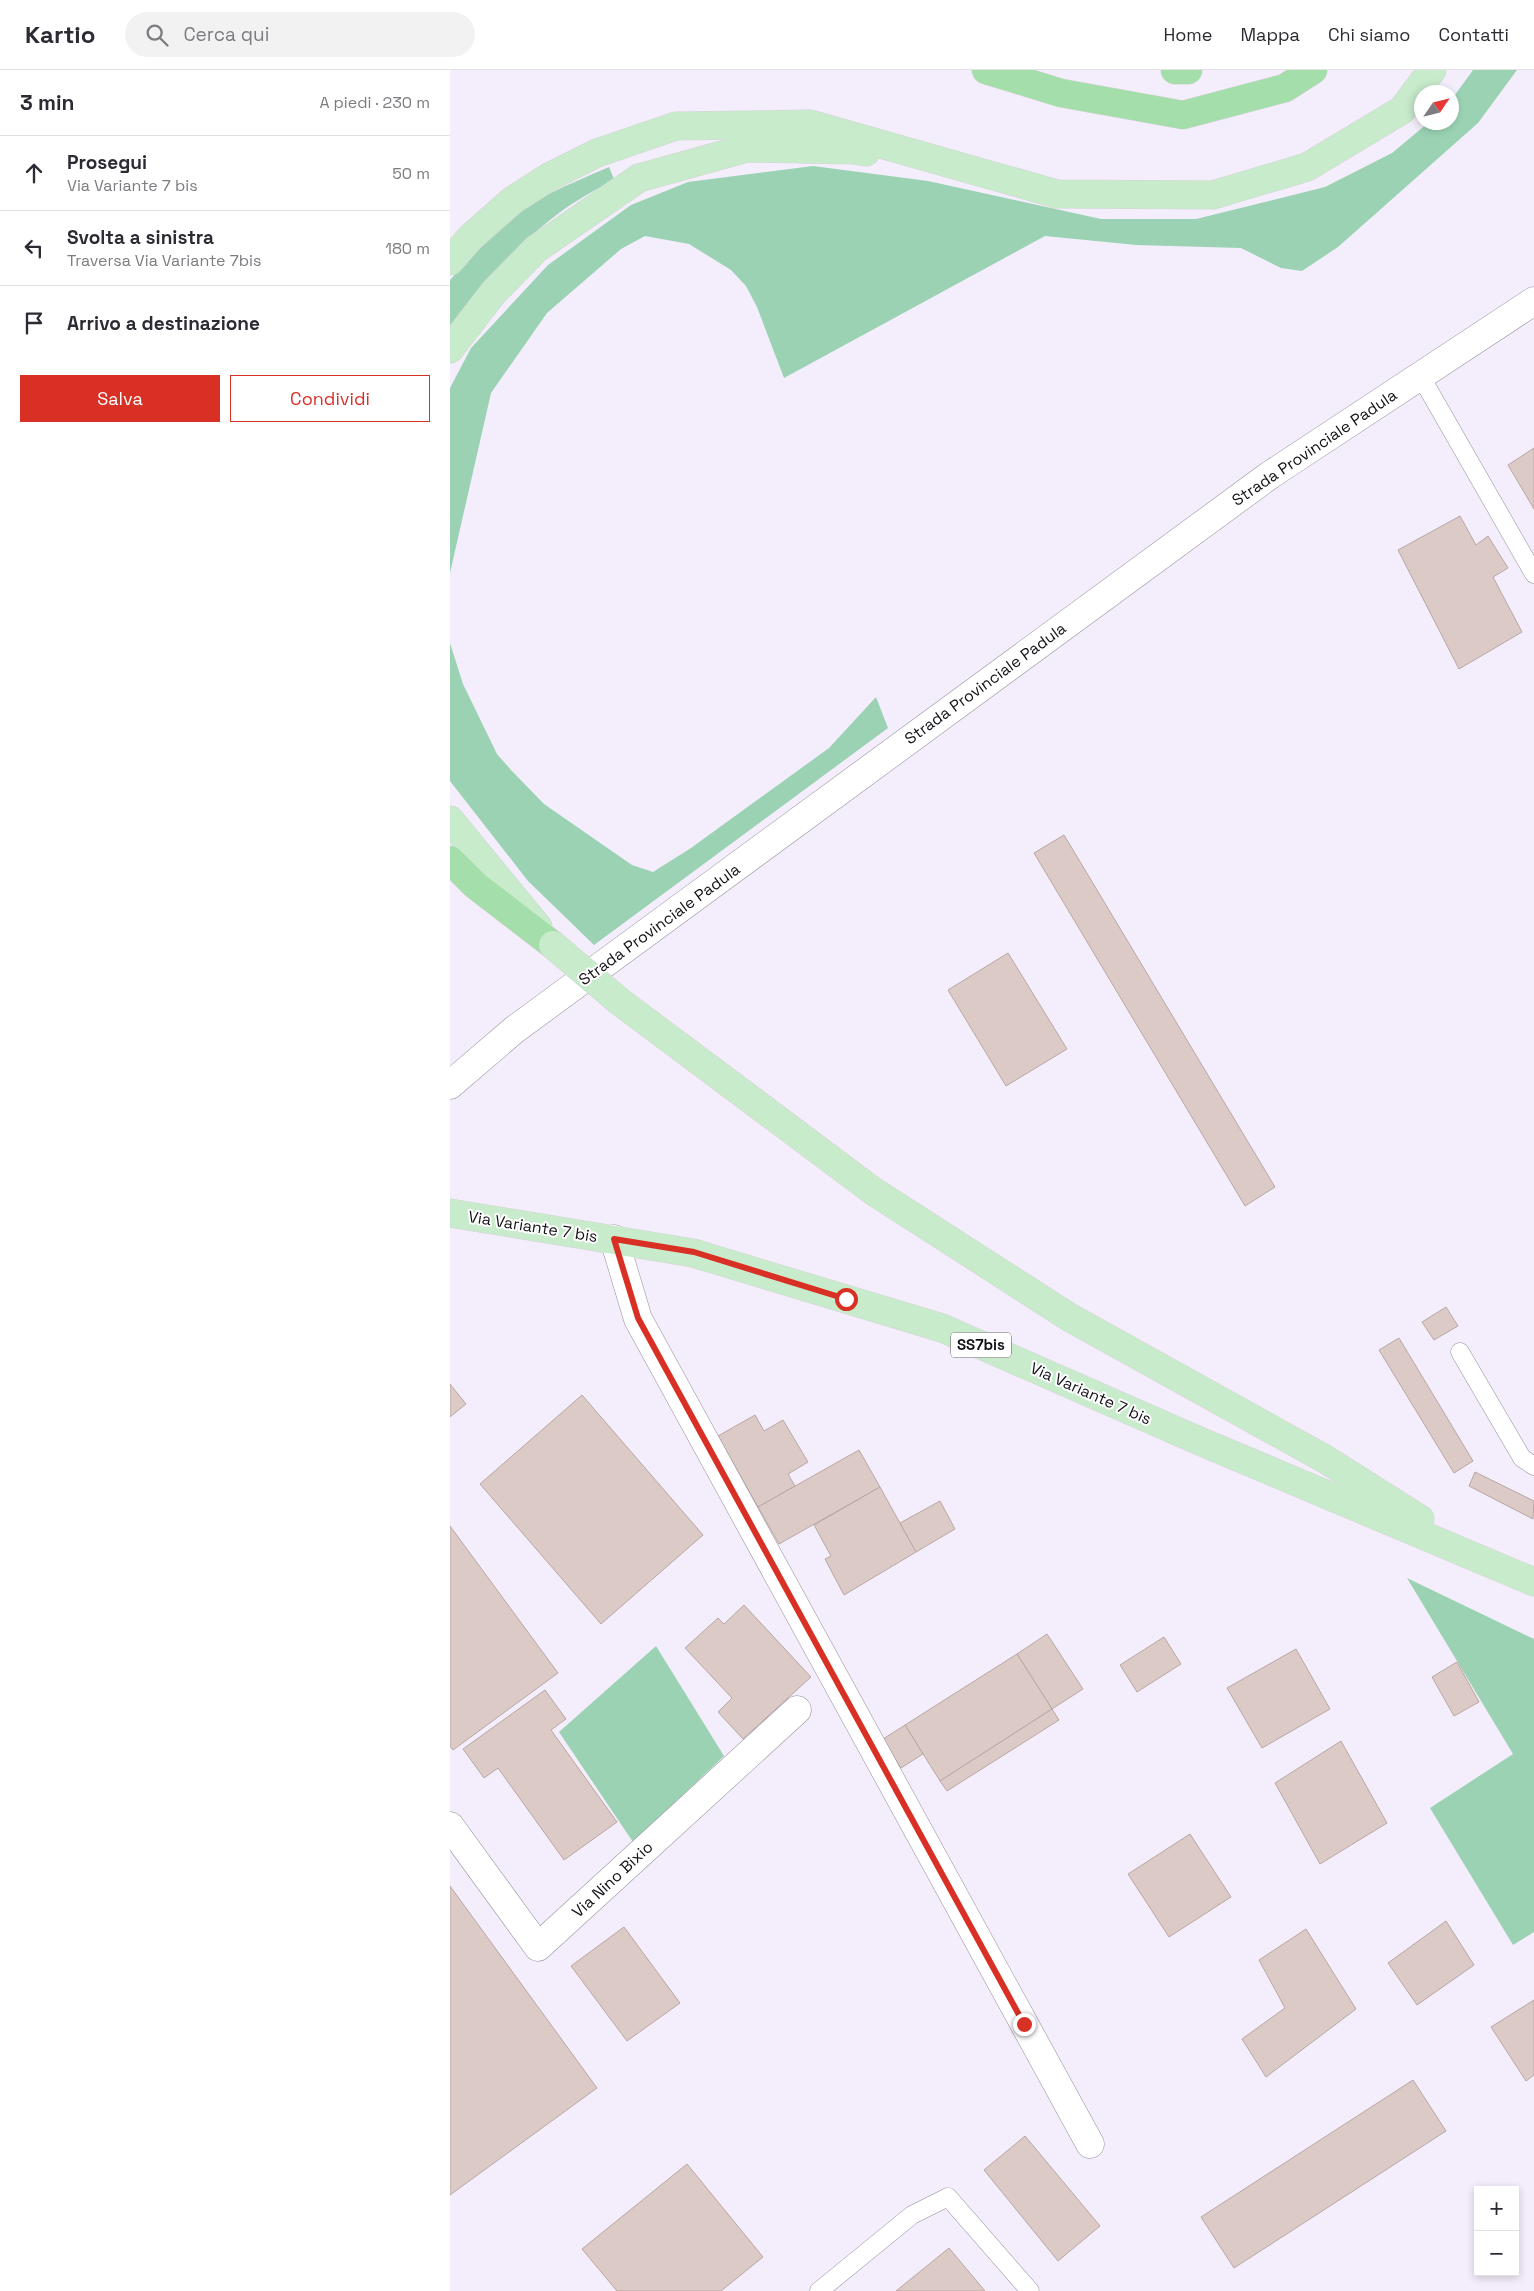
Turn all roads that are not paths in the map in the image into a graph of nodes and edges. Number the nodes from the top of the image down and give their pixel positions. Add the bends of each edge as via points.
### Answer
1 (986, 70) edge
2 (1175, 70) edge
3 (1188, 70) edge
4 (1313, 70) edge
5 (1432, 70) edge
6 (976, 170) junction
7 (450, 261) edge
8 (1534, 301) edge
9 (450, 349) edge
10 (1420, 375) junction
11 (1534, 574) edge
12 (450, 820) edge
13 (450, 860) edge
14 (553, 945) junction
15 (450, 1085) edge
16 (450, 1213) edge
17 (614, 1239) junction
18 (1460, 1352) dead end
19 (1534, 1466) edge
20 (1487, 1561) junction
21 (1534, 1582) edge
22 (797, 1710) dead end
23 (450, 1826) edge
24 (1090, 2144) dead end
25 (819, 2291) edge
26 (1030, 2291) edge

1 - 4 highway via 1061,94 1183,115 1285,88
2 - 3 highway
5 - 6 main road via 1402,110 1307,167 1213,195 1057,194
6 - 7 main road via 810,124 676,126 597,153 549,177 513,200 471,237
6 - 9 main road via 852,150 747,148 640,178 536,249 493,293
8 - 10 street, Strada Provinciale Padula
10 - 11 lane
10 - 15 street, Strada Provinciale Padula via 1270,475 1069,622 514,1030
12 - 14 main road
13 - 14 highway via 475,885
14 - 20 main road, bridge via 619,1001 873,1191 1069,1317 1325,1459
16 - 17 main road, Via Variante 7 bis / SS7bis
17 - 20 main road, Via Variante 7 bis / SS7bis via 694,1252 942,1328 1197,1440
17 - 24 street via 638,1318
18 - 19 lane via 1522,1458
20 - 21 main road, SS7bis
22 - 23 street, Via Nino Bixio via 538,1947
25 - 26 lane via 912,2215 948,2197

